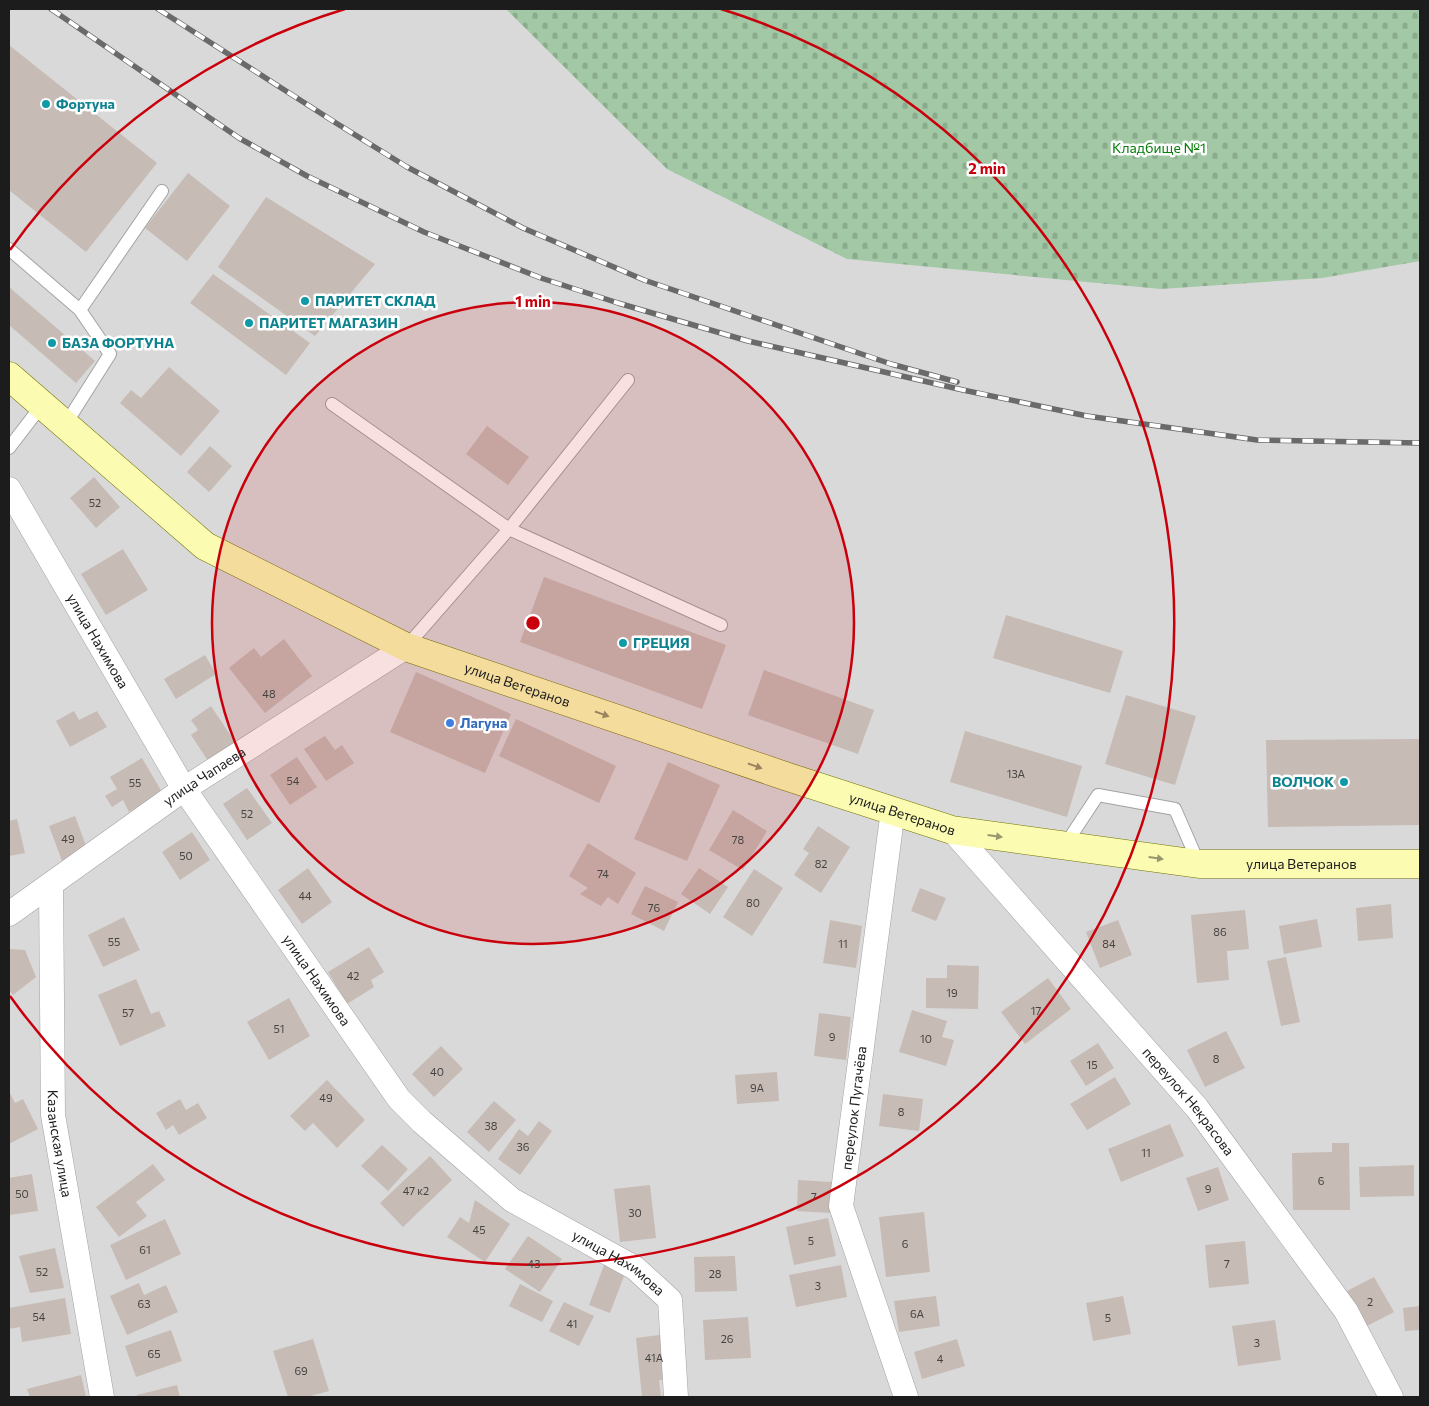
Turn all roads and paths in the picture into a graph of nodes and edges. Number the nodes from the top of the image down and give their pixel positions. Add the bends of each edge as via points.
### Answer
1 (162, 191) dead end
2 (9, 249) edge
3 (80, 310) junction
4 (9, 376) edge
5 (628, 380) dead end
6 (332, 404) dead end
7 (42, 405) junction
8 (65, 425) junction
9 (9, 448) edge
10 (9, 489) edge
11 (509, 530) junction
12 (721, 625) dead end
13 (406, 647) junction
14 (184, 789) junction
15 (893, 810) junction
16 (952, 830) junction
17 (1065, 845) junction
18 (1199, 864) junction
19 (1420, 864) edge
20 (51, 886) junction
21 (9, 914) edge
22 (102, 1397) edge
23 (676, 1397) edge
24 (906, 1397) edge
25 (1391, 1397) edge

1 - 3 lane
2 - 3 lane
3 - 8 lane via 110,354
4 - 7 street, улица Ветеранов
5 - 11 lane
6 - 11 lane
7 - 8 street, улица Ветеранов
7 - 9 lane
8 - 13 street, улица Ветеранов via 205,546
10 - 14 street, улица Нахимова
11 - 12 lane
11 - 13 lane
13 - 14 street, улица Чапаева
13 -> 15 street, улица Ветеранов
14 - 20 street, улица Чапаева
14 - 23 street, улица Нахимова via 405,1105 512,1200 635,1268 670,1300
15 - 16 street, улица Ветеранов
15 - 24 street, переулок Пугачёва via 841,1206
16 -> 17 street, улица Ветеранов
16 - 25 street, переулок Некрасова via 1197,1108 1346,1311
17 -> 18 street, улица Ветеранов
17 - 18 lane via 1098,796 1175,809
18 - 19 street, улица Ветеранов
20 - 21 street, улица Чапаева
20 - 22 street, Казанская улица via 53,1115

